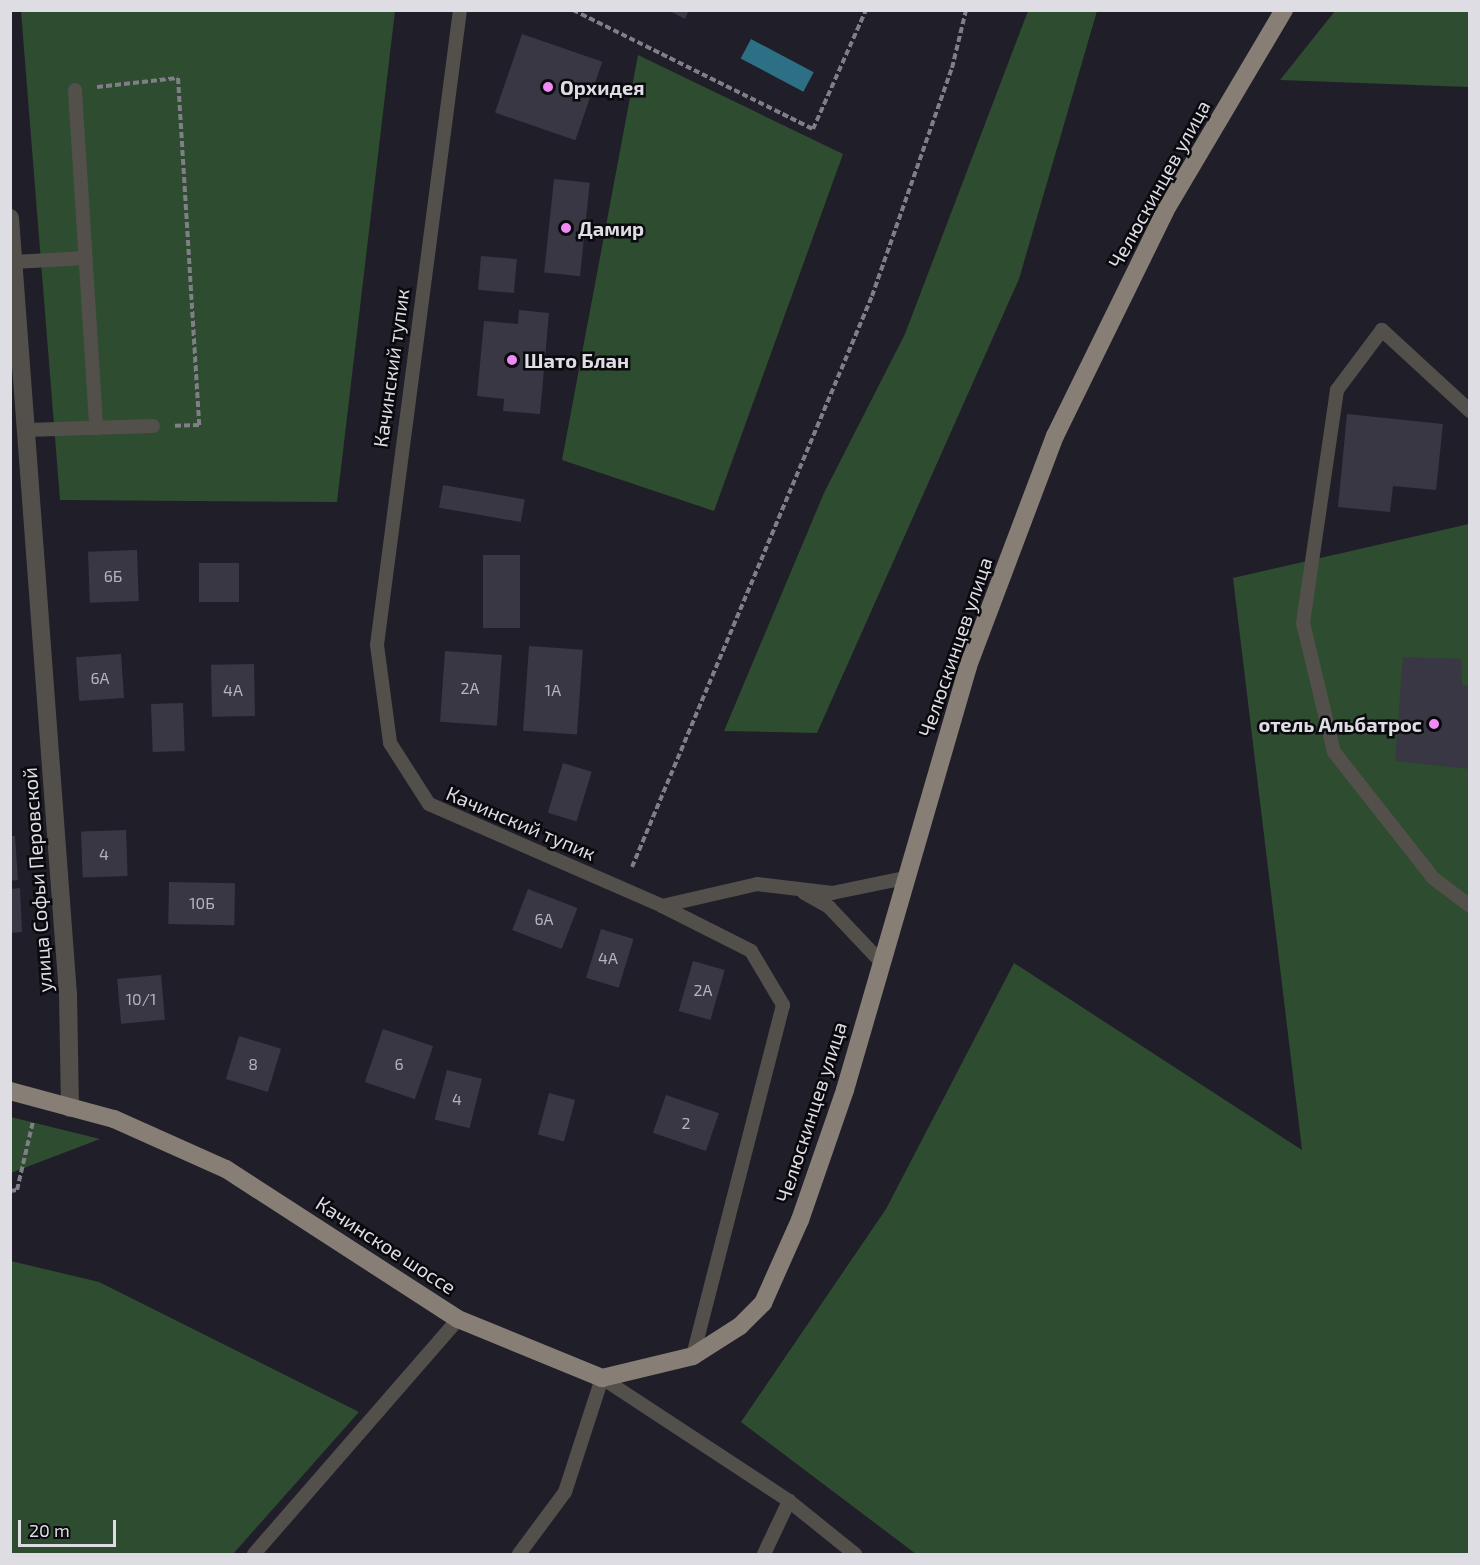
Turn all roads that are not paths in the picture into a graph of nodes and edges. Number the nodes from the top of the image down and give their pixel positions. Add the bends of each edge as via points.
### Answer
1 (460, 10) edge
2 (1284, 10) edge
3 (75, 90) road end
4 (10, 218) edge
5 (85, 258) junction
6 (14, 262) junction
7 (1470, 411) edge
8 (153, 426) road end
9 (96, 428) junction
10 (26, 430) junction
11 (905, 878) junction
12 (797, 889) junction
13 (662, 906) junction
14 (1470, 906) edge
15 (880, 961) junction
16 (10, 1091) edge
17 (70, 1108) junction
18 (458, 1319) junction
19 (693, 1356) junction
20 (602, 1378) junction
21 (789, 1501) junction
22 (255, 1554) edge
23 (519, 1554) edge
24 (764, 1554) edge
25 (855, 1554) edge

1 - 13 lane, Качинский тупик via 377,645 390,743 429,804
2 - 11 main road, Челюскинцев улица via 1165,210 1055,436 968,666
3 - 5 lane
4 - 6 street, улица Софьи Перовской
5 - 6 lane
5 - 9 lane
6 - 10 street, улица Софьи Перовской
7 - 14 lane via 1382,330 1337,390 1303,623 1334,752 1433,878
8 - 9 lane
9 - 10 lane
10 - 17 street, улица Софьи Перовской via 68,994
11 - 12 lane via 832,893
11 - 15 main road, Челюскинцев улица
12 - 13 lane via 757,884
12 - 15 lane via 829,907
13 - 19 lane, Качинский тупик via 751,951 783,1005
15 - 19 main road, Челюскинцев улица via 845,1090 800,1220 763,1303 740,1326
16 - 17 main road, Качинское шоссе
17 - 18 main road, Качинское шоссе via 114,1119 226,1169
18 - 20 main road, Качинское шоссе
18 - 22 lane
19 - 20 main road
20 - 21 lane
20 - 23 lane via 565,1492
21 - 24 lane
21 - 25 lane

